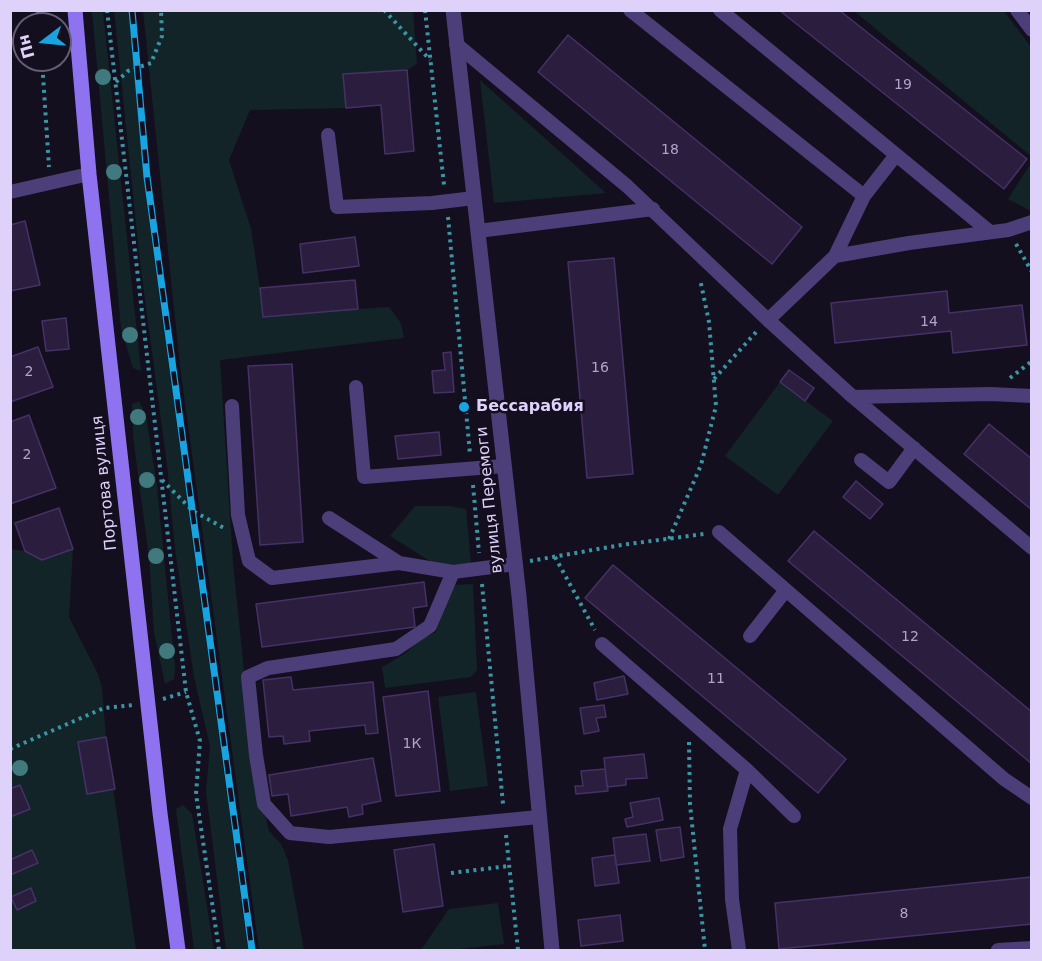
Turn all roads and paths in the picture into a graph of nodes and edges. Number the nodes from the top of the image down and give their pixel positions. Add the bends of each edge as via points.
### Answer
1 (75, 10) edge
2 (106, 10) edge
3 (161, 10) edge
4 (384, 10) edge
5 (453, 10) edge
6 (630, 10) edge
7 (720, 10) edge
8 (1017, 10) edge
9 (1032, 30) edge
10 (456, 44) junction
11 (430, 60) dead end
12 (43, 72) edge
13 (116, 83) junction
14 (328, 135) dead end
15 (896, 155) junction
16 (89, 174) junction
17 (50, 183) junction
18 (10, 192) edge
19 (864, 196) junction
20 (474, 198) junction
21 (653, 210) junction
22 (1032, 222) edge
23 (1008, 230) junction
24 (478, 231) junction
25 (990, 232) junction
26 (694, 248) junction
27 (835, 256) junction
28 (1032, 272) edge
29 (768, 320) junction
30 (714, 380) junction
31 (356, 387) dead end
32 (1032, 396) edge
33 (853, 397) junction
34 (232, 406) dead end
35 (914, 448) junction
36 (861, 460) dead end
37 (504, 466) junction
38 (162, 480) junction
39 (329, 518) dead end
40 (719, 532) joint
41 (243, 538) junction
42 (669, 539) junction
43 (1032, 548) edge
44 (555, 557) junction
45 (399, 563) junction
46 (515, 564) junction
47 (453, 572) junction
48 (786, 590) junction
49 (750, 636) dead end
50 (602, 644) joint
51 (186, 692) junction
52 (147, 704) junction
53 (688, 719) junction
54 (10, 749) edge
55 (747, 770) junction
56 (1032, 798) edge
57 (794, 816) dead end
58 (539, 817) junction
59 (509, 866) dead end
60 (451, 873) dead end
61 (1032, 948) edge
62 (178, 951) edge
63 (219, 951) edge
64 (552, 951) edge
65 (705, 951) edge
66 (740, 951) edge
67 (998, 951) edge

1 - 16 main road, Портова вулиця
2 - 13 path
3 - 13 path via 162,36 151,63 128,71
4 - 11 path
5 - 10 street, вулиця Перемоги
6 - 19 lane
7 - 15 lane
8 - 9 lane
10 - 20 street, вулиця Перемоги
10 - 21 lane
12 - 17 path
13 - 38 path
14 - 20 lane via 337,207
15 - 19 lane
15 - 25 lane
16 - 17 lane
16 - 52 main road, Портова вулиця
17 - 18 lane
19 - 27 lane
20 - 24 street, вулиця Перемоги
21 - 24 lane
21 - 26 lane
22 - 23 lane
23 - 25 lane
23 - 28 path
24 - 37 street, вулиця Перемоги
25 - 27 lane
26 - 29 lane
26 - 30 path via 709,322
27 - 29 lane
29 - 30 path
29 - 33 lane
30 - 42 path via 716,406 701,465
31 - 37 lane via 364,477
32 - 33 lane
33 - 35 lane
34 - 41 lane via 238,515
35 - 36 lane via 889,482
35 - 43 lane
37 - 46 street, вулиця Перемоги
38 - 41 path via 193,511
38 - 51 path
39 - 45 lane
40 - 42 path
40 - 48 lane
41 - 45 lane via 249,561 272,578
42 - 44 path
44 - 46 path
44 - 50 path
45 - 47 lane
46 - 47 lane
46 - 58 street, вулиця Перемоги
47 - 58 lane via 430,626 396,650 268,668 248,677 264,804 290,833 329,837
48 - 49 lane
48 - 56 lane via 1004,779
50 - 53 lane
51 - 52 path
51 - 63 path via 200,741 195,794
52 - 54 path via 104,708
52 - 62 main road, Портова вулиця
53 - 55 lane
53 - 65 path via 690,804
55 - 57 lane
55 - 66 lane via 730,829 732,899
58 - 64 street, вулиця Перемоги
59 - 60 path
61 - 67 lane

